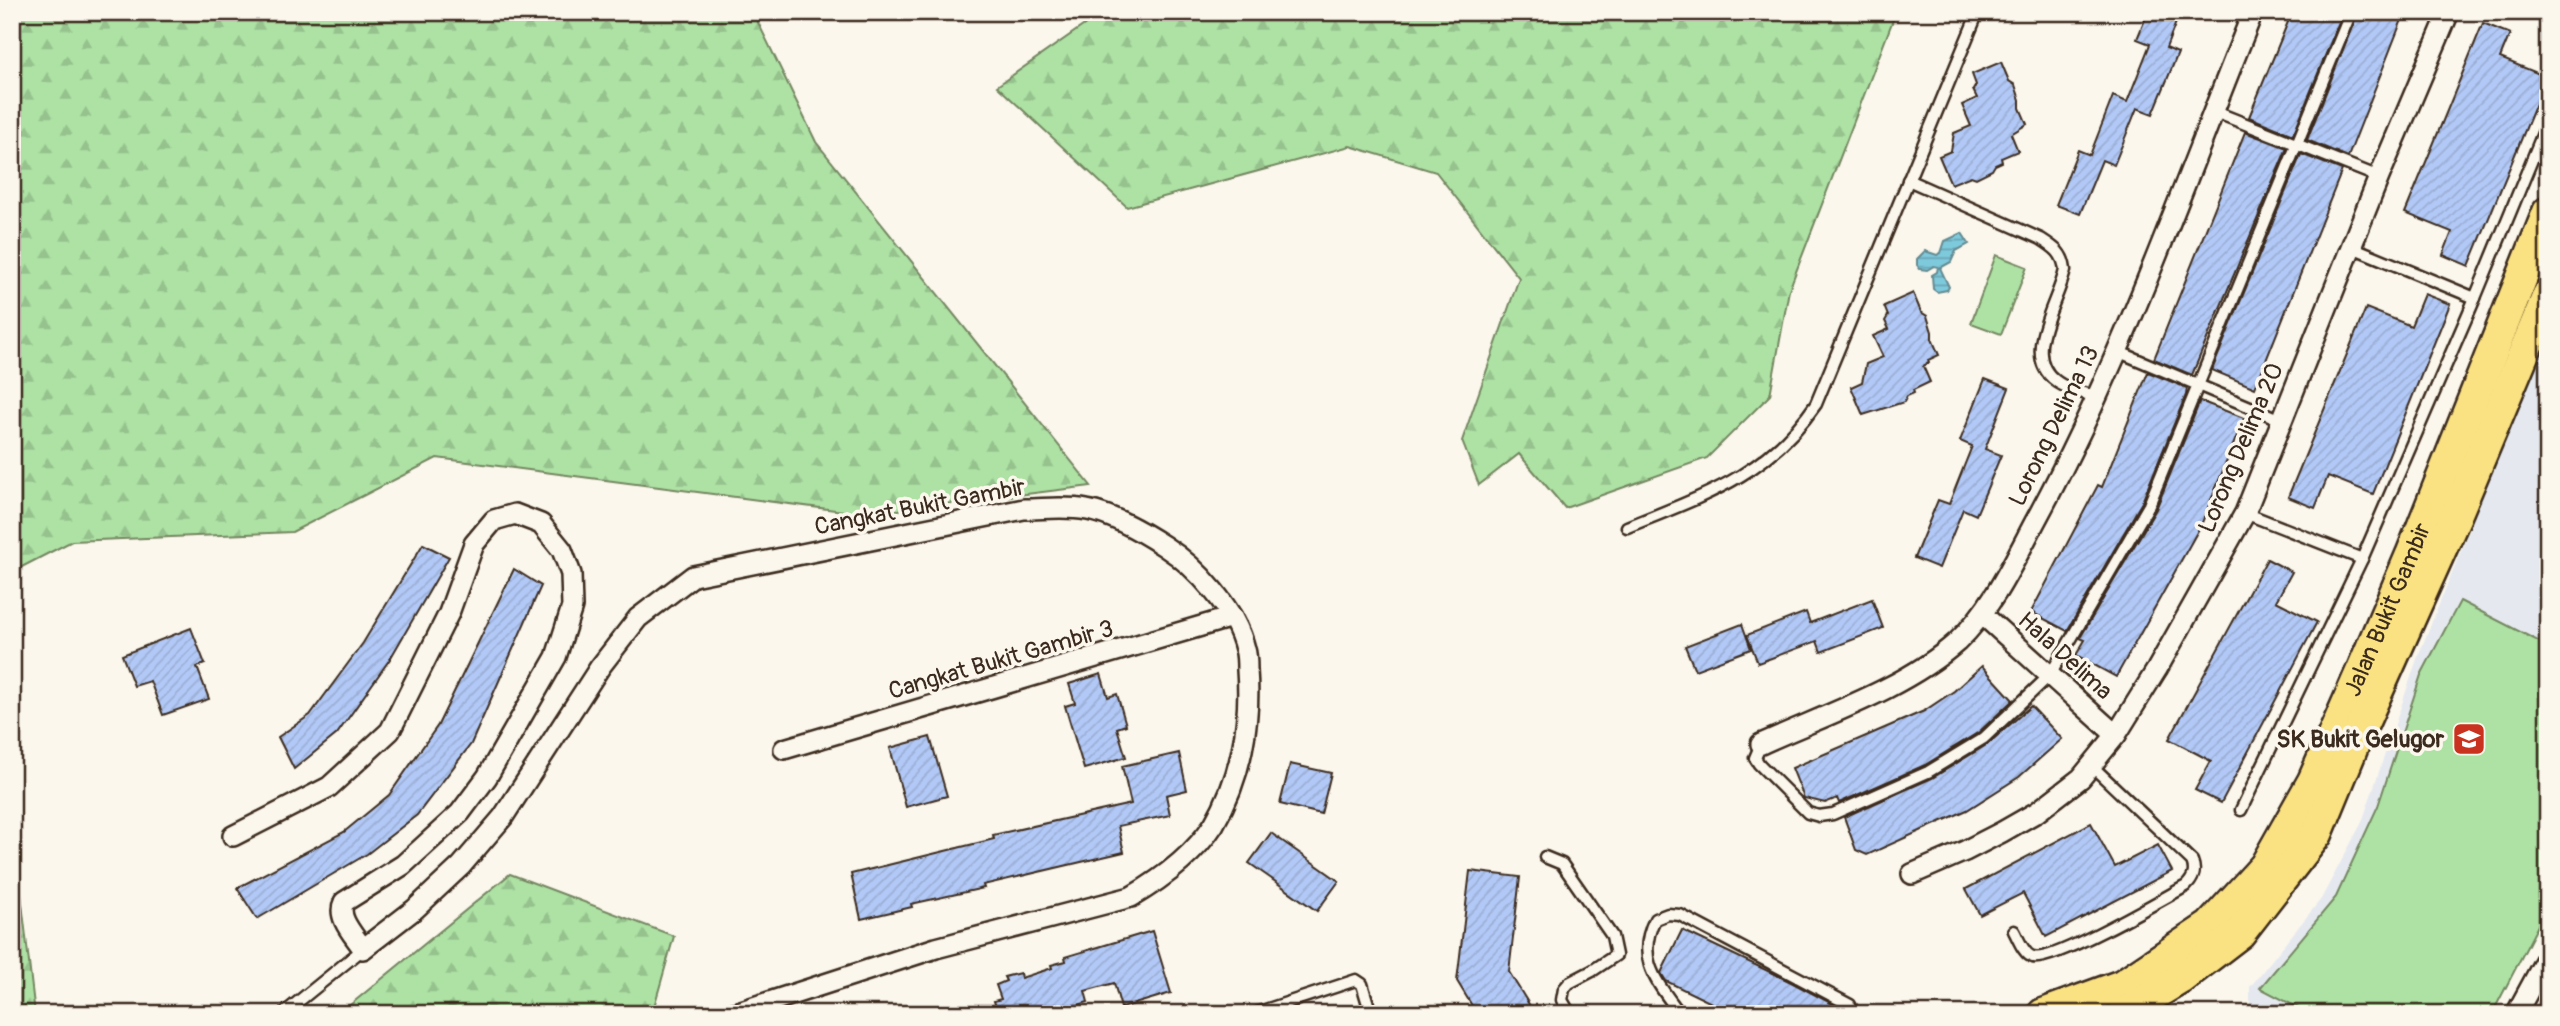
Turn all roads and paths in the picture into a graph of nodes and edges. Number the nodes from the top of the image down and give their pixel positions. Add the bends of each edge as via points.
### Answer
1 (1978, 12) edge
2 (2253, 12) edge
3 (2351, 12) edge
4 (2449, 12) edge
5 (2213, 111) junction
6 (2548, 121) edge
7 (2297, 145) junction
8 (2379, 177) junction
9 (1908, 180) junction
10 (2548, 212) edge
11 (2352, 247) junction
12 (2474, 298) junction
13 (2547, 303) edge
14 (2118, 351) junction
15 (2199, 384) junction
16 (2096, 397) junction
17 (2281, 420) junction
18 (2245, 513) junction
19 (1627, 527) dead end
20 (2362, 559) junction
21 (1982, 614) junction
22 (1231, 617) junction
23 (2050, 676) junction
24 (2116, 735) junction
25 (1761, 744) joint
26 (784, 749) dead end
27 (2092, 766) junction
28 (2241, 810) dead end
29 (233, 836) dead end
30 (1545, 857) dead end
31 (1912, 874) dead end
32 (2014, 931) dead end
33 (363, 949) junction
34 (2548, 955) edge
35 (284, 1014) edge
36 (732, 1014) edge
37 (1253, 1014) edge
38 (1371, 1014) edge
39 (1570, 1014) edge
40 (1680, 1014) edge
41 (1854, 1014) edge
42 (2043, 1014) edge
43 (2122, 1014) edge
44 (2516, 1014) edge

1 - 9 lane
2 - 5 street, Lorong Delima 13
3 - 7 lane
4 - 8 street, Lorong Delima 20
5 - 7 lane
5 - 14 street, Lorong Delima 13
6 - 12 lane
7 - 8 lane
7 - 15 lane
8 - 11 street, Lorong Delima 20
9 - 16 lane via 2058,250 2064,270 2040,343 2040,358 2044,370 2057,382
9 - 19 lane via 1816,404 1799,428 1747,473
10 - 42 main road, Jalan Bukit Gambir via 2367,660 2313,781 2265,866 2210,926 2122,985
11 - 12 lane
11 - 17 street, Lorong Delima 20
12 - 20 lane
13 - 43 main road, Jalan Bukit Gambir via 2317,834 2240,933
14 - 15 lane
14 - 16 street, Lorong Delima 13
15 - 17 lane
15 - 23 lane via 2149,505
16 - 21 street, Lorong Delima 13 via 2063,471
17 - 18 street, Lorong Delima 20
18 - 20 lane
18 - 24 street, Lorong Delima 20
20 - 28 lane
21 - 23 street, Hala Delima
21 - 25 street, Lorong Delima 13 via 1959,640 1911,674
22 - 26 street, Cangkat Bukit Gambir 3
22 - 33 street, Cangkat Bukit Gambir via 1205,580 1179,555 1088,510 1024,509 692,576 638,618 600,667 503,817 461,866
22 - 36 street, Cangkat Bukit Gambir via 1245,649 1248,680 1248,714 1236,774 1213,825 1155,883 1131,897 936,948
23 - 24 street, Hala Delima
23 - 25 lane via 1984,738 1928,772 1833,814 1808,813 1759,764 1755,758
24 - 27 street, Lorong Delima 20
27 - 31 street, Lorong Delima 20 via 2037,812
27 - 32 lane via 2192,860 2192,881 2093,936 2042,957 2027,953
29 - 33 street via 329,787 390,731 449,612 474,544 494,520 516,514 541,524 562,550 571,574 572,607 556,657 487,777 460,813 403,865 344,902 343,919
30 - 39 lane via 1562,864 1616,947 1616,955 1564,989 1562,1000
33 - 35 lane, Cangkat Bukit Gambir
34 - 44 street
37 - 38 lane via 1356,980 1362,984
40 - 41 lane via 1660,987 1646,951 1647,934 1655,919 1668,914 1680,915 1850,1005

